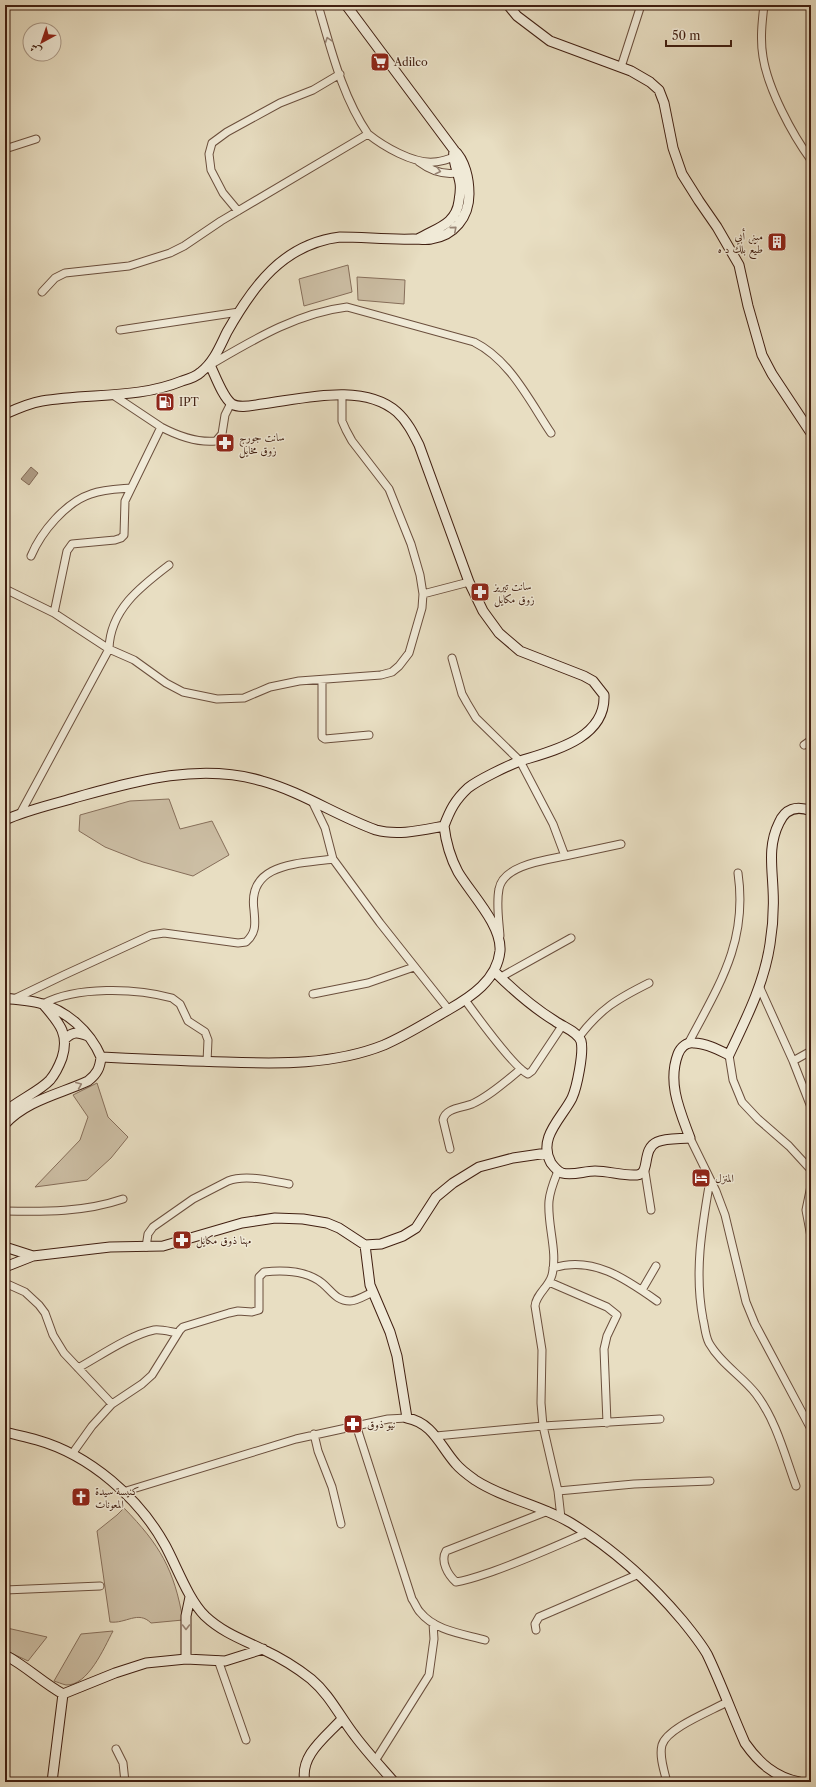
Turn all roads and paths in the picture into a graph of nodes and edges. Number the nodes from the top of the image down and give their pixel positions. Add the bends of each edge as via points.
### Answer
1 (318, 5) edge
2 (508, 5) edge
3 (641, 5) edge
4 (764, 5) edge
5 (348, 6) edge
6 (621, 67) junction
7 (340, 74) junction
8 (368, 134) junction
9 (36, 139) dead end
10 (5, 149) edge
11 (455, 154) junction
12 (414, 158) junction
13 (811, 160) edge
14 (461, 172) junction
15 (238, 211) junction
16 (42, 292) dead end
17 (239, 312) junction
18 (120, 330) dead end
19 (210, 365) junction
20 (113, 395) junction
21 (342, 395) junction
22 (231, 403) junction
23 (5, 414) edge
24 (161, 427) junction
25 (552, 433) dead end
26 (811, 433) edge
27 (131, 488) junction
28 (31, 556) dead end
29 (169, 565) dead end
30 (469, 582) junction
31 (5, 589) edge
32 (423, 594) junction
33 (54, 613) junction
34 (109, 649) junction
35 (452, 658) dead end
36 (322, 680) junction
37 (368, 735) dead end
38 (811, 740) edge
39 (804, 745) dead end
40 (520, 762) junction
41 (312, 801) junction
42 (811, 811) edge
43 (20, 814) junction
44 (5, 820) edge
45 (444, 826) junction
46 (621, 844) dead end
47 (565, 856) junction
48 (333, 859) junction
49 (738, 873) dead end
50 (571, 938) dead end
51 (500, 941) junction
52 (414, 967) junction
53 (497, 974) junction
54 (649, 983) dead end
55 (760, 988) junction
56 (313, 994) dead end
57 (10, 998) edge
58 (465, 1000) junction
59 (43, 1004) junction
60 (449, 1010) junction
61 (562, 1026) junction
62 (90, 1036) junction
63 (578, 1037) junction
64 (64, 1039) junction
65 (688, 1044) junction
66 (811, 1051) edge
67 (729, 1055) junction
68 (101, 1057) junction
69 (793, 1061) junction
70 (207, 1062) junction
71 (521, 1069) junction
72 (49, 1081) junction
73 (55, 1094) junction
74 (811, 1107) edge
75 (7, 1112) edge
76 (5, 1124) edge
77 (690, 1138) junction
78 (450, 1149) dead end
79 (547, 1154) junction
80 (811, 1170) edge
81 (558, 1171) junction
82 (645, 1172) junction
83 (710, 1180) junction
84 (289, 1184) dead end
85 (811, 1186) edge
86 (123, 1199) dead end
87 (651, 1210) dead end
88 (5, 1211) edge
89 (811, 1237) edge
90 (365, 1245) junction
91 (5, 1247) edge
92 (146, 1247) junction
93 (33, 1256) junction
94 (656, 1266) dead end
95 (5, 1267) edge
96 (553, 1268) junction
97 (549, 1282) junction
98 (5, 1283) edge
99 (642, 1290) junction
100 (373, 1292) junction
101 (657, 1301) dead end
102 (178, 1333) junction
103 (78, 1368) junction
104 (112, 1404) junction
105 (407, 1418) junction
106 (660, 1419) dead end
107 (607, 1423) junction
108 (356, 1425) junction
109 (543, 1426) junction
110 (811, 1429) edge
111 (5, 1432) edge
112 (314, 1434) junction
113 (436, 1436) junction
114 (72, 1454) junction
115 (710, 1481) dead end
116 (796, 1486) dead end
117 (558, 1491) junction
118 (123, 1492) junction
119 (548, 1512) junction
120 (561, 1518) junction
121 (341, 1524) dead end
122 (586, 1533) junction
123 (639, 1574) junction
124 (100, 1586) dead end
125 (5, 1590) edge
126 (190, 1597) junction
127 (433, 1623) junction
128 (536, 1630) dead end
129 (485, 1640) dead end
130 (263, 1649) junction
131 (5, 1656) edge
132 (186, 1659) junction
133 (218, 1660) junction
134 (63, 1694) junction
135 (727, 1702) junction
136 (342, 1719) junction
137 (246, 1740) dead end
138 (116, 1749) dead end
139 (375, 1761) junction
140 (52, 1782) edge
141 (125, 1782) edge
142 (305, 1782) edge
143 (394, 1782) edge
144 (667, 1782) edge
145 (799, 1782) edge

7 -> 1 street
2 - 6 street via 517,16 550,41
3 - 6 street
4 - 13 street via 762,44 765,67 777,99 799,143
5 - 11 street
6 - 26 street via 650,82 662,95 682,174 718,227 739,265 762,355
7 - 8 street via 351,106
7 - 15 street via 313,90 280,103 212,143 209,154 211,170 223,193
8 - 12 street via 396,152
8 - 15 street
9 - 10 street
11 - 12 street via 433,163
11 - 14 street
12 -> 14 street via 436,172
14 - 17 street via 468,182 469,196 464,217 449,233 431,239 340,237 306,246 279,263 260,280
15 - 16 street via 170,253 129,266 65,273 55,278
17 - 18 street
17 - 19 street
19 - 20 street via 194,377 164,388
19 - 22 street
19 - 25 street via 264,334 310,315 347,307 474,342 490,351 507,367
20 - 23 street via 40,401
20 - 24 street
21 - 22 street via 321,395 238,406
21 - 30 street via 380,402 397,412 410,428 433,481
21 - 32 street via 342,421 352,441 389,489 411,544
22 - 24 street via 222,434 216,441 198,441
24 - 27 street
27 - 28 street via 90,494 68,507 47,528
27 - 33 street via 124,507 125,529 121,538 76,543 68,548
29 - 34 street via 144,583 122,607 111,631
30 - 32 street
30 - 40 street via 483,611 499,633 520,651 584,676 593,681 604,695 603,708 596,722 582,736 545,754
31 - 33 street
32 - 36 street via 413,641 405,660 392,672
33 - 34 street
34 - 36 street via 134,660 175,688 205,697 244,698 270,687 299,681
34 - 43 street
35 - 40 street via 462,694 476,718
36 - 37 street via 322,737 324,739
38 - 39 street
40 - 45 street via 469,787 451,808
40 - 47 street via 553,824
41 - 43 street via 262,780 234,775 192,773 139,781
41 - 45 street via 365,826 387,833
41 - 48 street via 325,828
42 - 55 street via 800,808 788,810 776,830 772,843 773,923
43 - 44 street
45 - 51 street via 451,857 464,882 495,928
46 - 47 street
47 - 51 street via 517,868 501,881 498,897
48 - 52 street
48 - 57 street via 278,867 262,879 254,894 254,931 246,942 164,933 152,935
49 - 65 street via 739,924 730,961
50 - 53 street
51 - 53 street
52 - 56 street via 368,983
52 - 60 street
53 - 58 street
53 - 61 street via 537,1009
54 - 63 street via 606,1007
55 - 67 street
55 - 69 street
57 - 59 street
58 - 60 street
58 - 71 street
59 - 62 street via 67,1016
59 - 64 street via 59,1023
59 - 70 street via 62,996 86,991 112,991 172,998 180,1004 188,1021 205,1032 208,1040
60 - 70 street via 406,1035 354,1054 290,1062
61 - 63 street
61 - 71 street via 532,1072 528,1074
62 - 64 street via 75,1032
62 - 68 street
63 - 79 street via 581,1054 574,1091 548,1137
64 - 72 street via 66,1043 59,1066
65 - 67 street via 703,1044
65 - 77 street via 679,1052 674,1078 676,1100
66 - 69 street
67 - 80 street via 733,1080 742,1102
68 - 70 street
73 -> 68 street via 88,1081 96,1075
69 - 74 street
71 - 78 street via 482,1098 444,1115
72 - 73 street
72 - 75 street
73 - 75 street
75 - 76 street
77 - 82 street via 656,1142 649,1149
77 - 83 street
79 - 81 street
79 - 90 street via 513,1158 479,1168 453,1183 436,1197 411,1231 381,1244
81 - 82 street via 571,1174 600,1171 629,1176
81 - 96 street via 549,1201
82 - 87 street
83 - 110 street via 725,1215 746,1302 755,1324
83 - 116 street via 699,1257 699,1290 706,1334 718,1355 760,1400
84 - 92 street via 253,1179 228,1181 192,1199 153,1227 148,1234
85 - 89 street via 806,1210
86 - 88 street via 102,1206 80,1209
90 - 92 street via 327,1223 291,1218 262,1219 176,1244
90 - 100 street
91 - 93 street
92 - 93 street via 110,1247
93 - 95 street
94 - 99 street
96 - 97 street
96 - 99 street via 575,1263 598,1267
97 - 107 street via 607,1307 617,1315 604,1349
97 - 109 street via 535,1301 542,1350
98 - 103 street via 24,1292 39,1305 59,1345
99 - 101 street
100 - 102 street via 350,1301 336,1297 312,1277 288,1272 264,1272 259,1277 260,1306 257,1311 229,1313 187,1325
100 - 105 street via 394,1346
102 - 103 street via 158,1330 150,1332 124,1342
102 - 104 street via 152,1375
103 - 104 street
104 - 114 street
105 - 108 street
105 - 113 street via 423,1424
106 - 107 street
107 - 109 street
108 - 112 street
108 - 127 street via 412,1599 420,1612
109 - 113 street
109 - 117 street
111 - 114 street via 38,1440
112 - 118 street
112 - 121 street via 332,1486
113 - 119 street via 456,1464 477,1481
114 - 118 street via 92,1466
115 - 117 street
117 - 120 street
118 - 126 street via 149,1520 162,1540
119 - 120 street
119 - 122 street via 446,1551 444,1562 450,1577 456,1582 482,1575
120 - 122 street
122 - 123 street
123 - 128 street via 539,1617 535,1624
123 - 135 street via 696,1638 709,1658
124 - 125 street
126 - 130 street via 202,1613 223,1630
126 -> 132 street via 186,1616
127 - 129 street
127 - 139 street via 434,1639 429,1675
130 - 133 street via 235,1659
130 - 136 street via 293,1666 316,1684
131 - 134 street via 20,1663
132 - 133 street
132 - 134 street via 146,1663
133 - 137 street
134 - 140 street
135 - 144 street via 679,1727 664,1740 661,1752
135 - 145 street via 745,1743 753,1754 764,1766
136 - 139 street
136 - 142 street via 314,1748 306,1764
138 - 141 street via 122,1763
139 - 143 street

